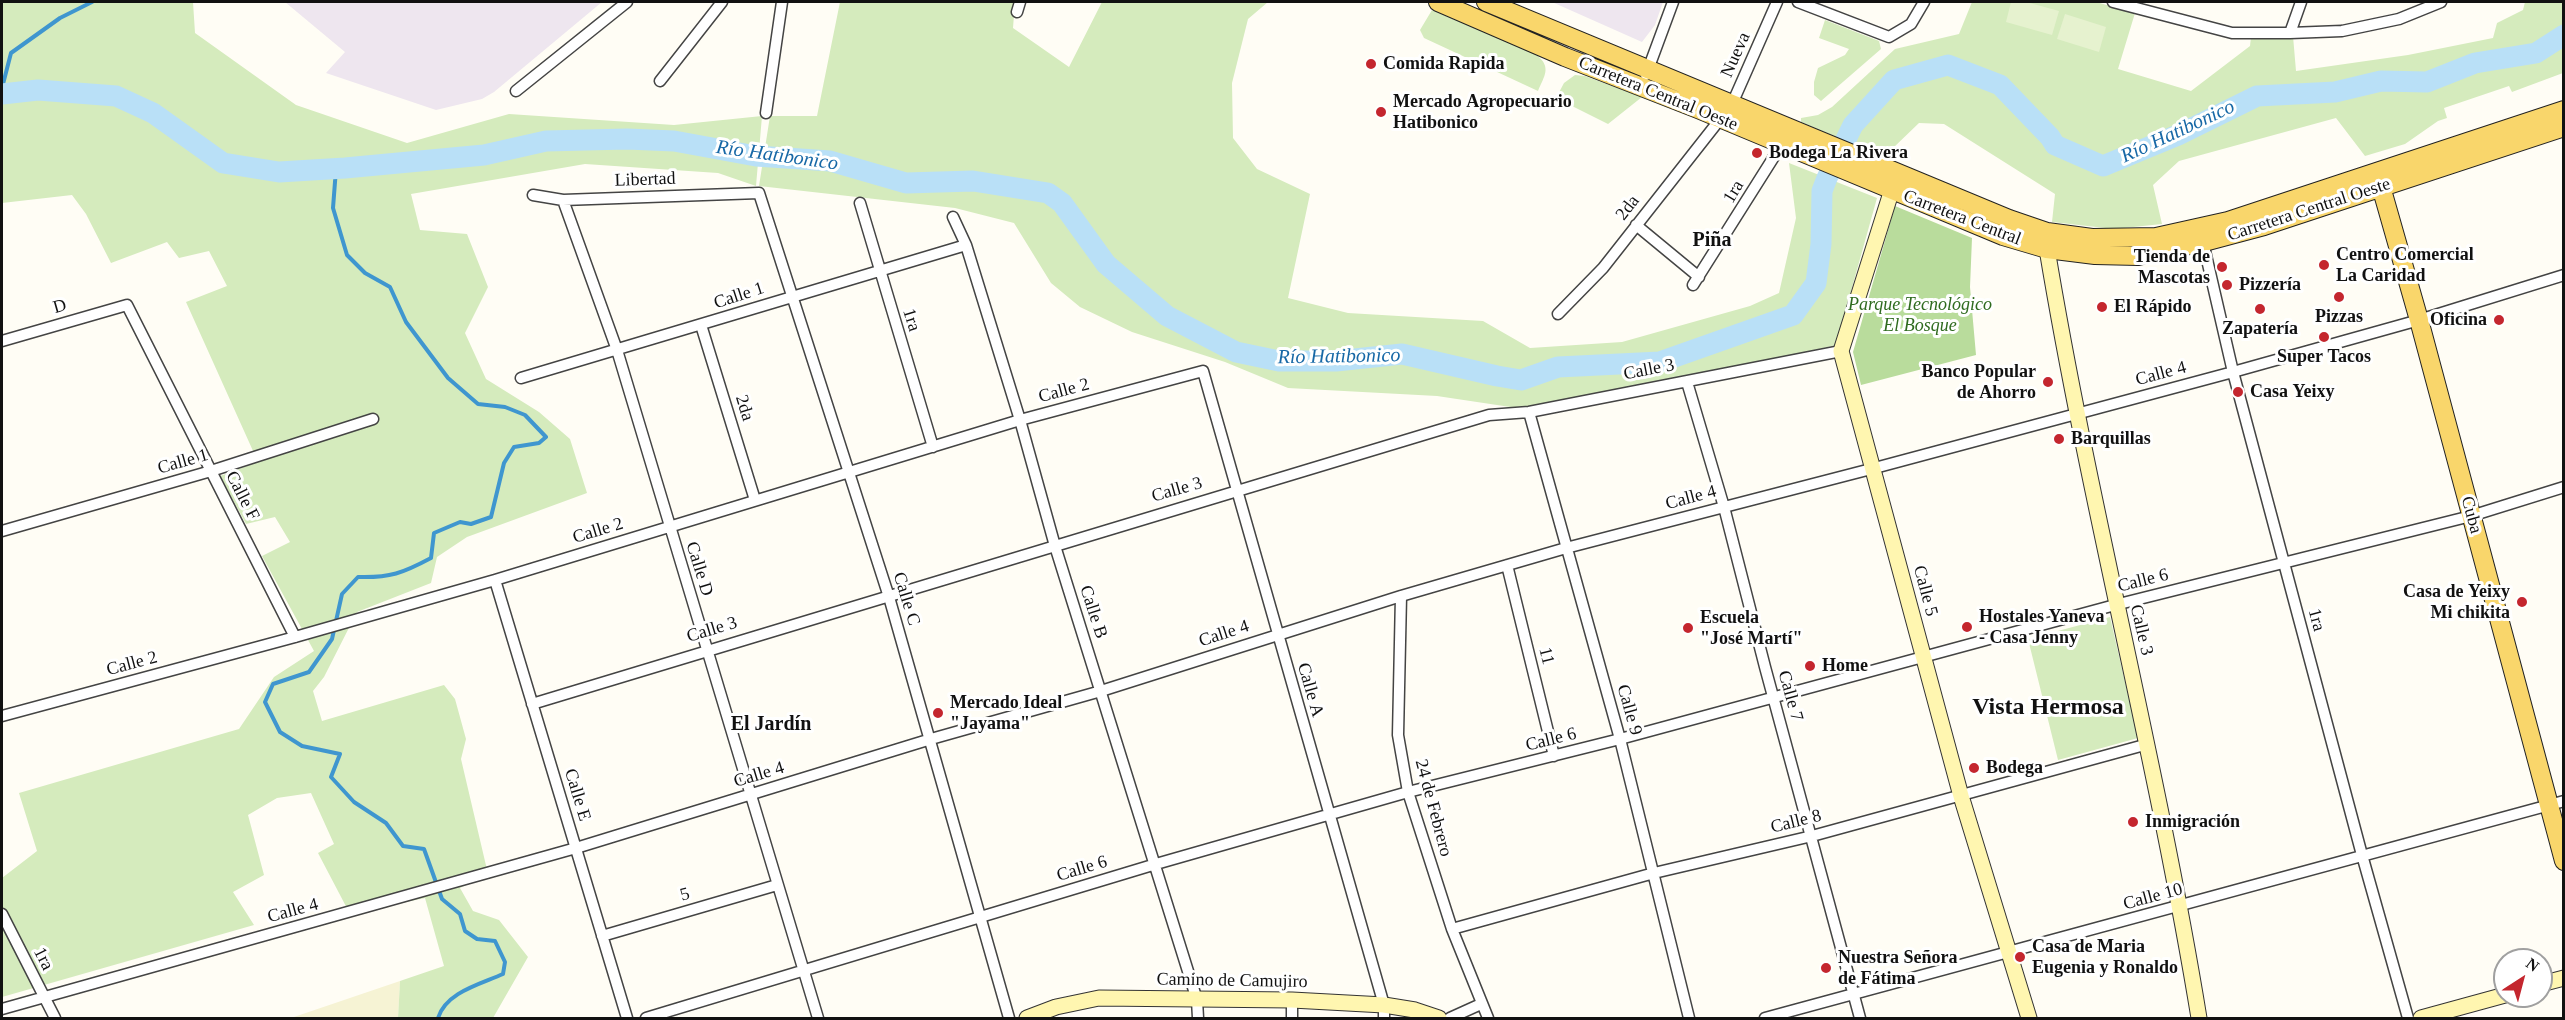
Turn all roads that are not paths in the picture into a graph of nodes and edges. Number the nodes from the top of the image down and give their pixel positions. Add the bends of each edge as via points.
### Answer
1 (627, 2) edge
2 (722, 2) edge
3 (782, 2) edge
4 (1438, 2) edge
5 (1486, 2) edge
6 (1673, 2) edge
7 (1777, 2) edge
8 (1798, 2) edge
9 (1924, 2) edge
10 (2113, 2) edge
11 (2301, 2) edge
12 (2441, 2) edge
13 (2290, 33) junction
14 (1645, 78) junction
15 (660, 81) dead end
16 (516, 91) dead end
17 (2564, 110) edge
18 (1726, 111) junction
19 (766, 113) dead end
20 (2564, 126) edge
21 (1786, 146) junction
22 (1888, 179) junction
23 (2379, 179) junction
24 (759, 193) joint
25 (2364, 193) junction
26 (533, 195) dead end
27 (563, 200) junction
28 (860, 203) dead end
29 (2388, 208) junction
30 (953, 217) dead end
31 (1636, 225) junction
32 (2202, 235) junction
33 (966, 245) junction
34 (2047, 249) junction
35 (879, 271) junction
36 (2564, 275) edge
37 (792, 296) junction
38 (127, 305) joint
39 (1558, 314) dead end
40 (2419, 320) junction
41 (701, 325) junction
42 (2, 341) edge
43 (616, 350) junction
44 (1841, 351) junction
45 (1203, 370) joint
46 (2233, 372) junction
47 (521, 378) dead end
48 (1687, 382) junction
49 (1529, 412) junction
50 (2076, 413) junction
51 (373, 419) dead end
52 (1020, 420) junction
53 (933, 447) junction
54 (1871, 469) junction
55 (211, 471) junction
56 (848, 472) junction
57 (2564, 487) edge
58 (1238, 492) junction
59 (755, 500) junction
60 (1724, 507) junction
61 (2471, 516) junction
62 (669, 526) junction
63 (2, 531) edge
64 (1055, 546) junction
65 (1566, 548) junction
66 (2284, 564) junction
67 (1507, 565) junction
68 (495, 580) junction
69 (1401, 596) junction
70 (889, 597) junction
71 (2115, 605) junction
72 (1278, 635) junction
73 (295, 637) junction
74 (706, 651) junction
75 (1924, 658) junction
76 (1101, 691) junction
77 (1773, 698) junction
78 (532, 704) junction
79 (2, 716) edge
80 (931, 739) junction
81 (1620, 739) junction
82 (2148, 744) junction
83 (1554, 756) junction
84 (1408, 792) junction
85 (751, 794) junction
86 (1961, 796) junction
87 (2557, 803) edge
88 (1329, 815) junction
89 (1812, 836) junction
90 (576, 848) junction
91 (2362, 855) junction
92 (2564, 861) edge
93 (1156, 864) junction
94 (1654, 873) junction
95 (777, 885) junction
96 (2181, 907) junction
97 (2, 914) edge
98 (979, 918) junction
99 (1452, 929) junction
100 (602, 936) junction
101 (2008, 951) junction
102 (802, 972) junction
103 (1854, 993) junction
104 (44, 997) junction
105 (2493, 999) edge
106 (1197, 1000) junction
107 (1292, 1000) junction
108 (1481, 1004) junction
109 (2, 1010) edge
110 (1384, 1012) edge
111 (2430, 1017) edge
112 (55, 1018) edge
113 (627, 1018) edge
114 (646, 1018) edge
115 (818, 1018) edge
116 (1009, 1018) edge
117 (1027, 1018) edge
118 (1198, 1018) edge
119 (1292, 1018) edge
120 (1439, 1018) edge
121 (1450, 1018) edge
122 (1488, 1018) edge
123 (1689, 1018) edge
124 (1765, 1018) edge
125 (1860, 1018) edge
126 (2029, 1018) edge
127 (2199, 1018) edge
128 (2408, 1018) edge

1 - 16 street
2 - 15 street
3 - 19 street
4 - 14 main road, Carretera Central Oeste via 1565,57
5 - 14 main road, Carretera Central Oeste
6 - 14 street
7 - 18 street, Nueva
8 - 9 street via 1889,37 1911,24
10 - 13 street via 2232,33
11 - 13 street
12 - 13 street via 2399,19 2342,31
14 - 18 main road, Carretera Central Oeste
17 - 23 main road via 2430,154
18 - 21 main road, Carretera Central Oeste
18 - 22 main road, Carretera Central Oeste via 1796,130
18 - 31 street, 2da
20 - 23 main road, Carretera Central Oeste
21 - 22 main road, Carretera Central Oeste
21 - 31 street, 1ra via 1696,281
22 - 32 main road, Carretera Central Oeste via 2047,232 2092,238
22 - 34 main road, Carretera Central via 2002,236
22 - 44 main road
23 - 25 main road, Carretera Central Oeste
23 - 29 main road, Cuba
23 - 32 main road, Carretera Central Oeste via 2228,221
24 - 27 street, Libertad
24 - 37 street, Calle C
25 - 29 main road
25 - 32 main road, Carretera Central Oeste via 2264,226
26 - 27 street, Libertad
27 - 43 street, Calle D
28 - 35 street, 1ra
29 - 40 main road, Cuba
30 - 33 street, Calle B
31 - 39 street, 2da via 1603,268
32 - 34 main road, Carretera Central Oeste via 2138,256
32 - 46 street, 1ra
33 - 35 street, Calle 1
33 - 52 street, Calle B
34 - 50 main road, Calle 3
35 - 37 street, Calle 1
35 - 53 street, 1ra
36 - 40 street, Calle 4
37 - 41 street, Calle 1
37 - 56 street, Calle C
38 - 42 street, D
38 - 55 street, Calle F
40 - 46 street, Calle 4
40 - 61 main road, Cuba
41 - 43 street, Calle 1
41 - 59 street, 2da
43 - 47 street, Calle 1
43 - 62 street, Calle D
44 - 48 street, Calle 3
44 - 54 main road, Calle 5
45 - 52 street, Calle 2
45 - 58 street, Calle A
46 - 50 street, Calle 4
46 - 66 street, 1ra
48 - 49 street, Calle 3
48 - 60 street, Calle 7
49 - 58 street, Calle 3 via 1489,415
49 - 65 street, Calle 9
50 - 54 street, Calle 4
50 - 71 main road, Calle 3
51 - 55 street, Calle 1
52 - 53 street, Calle 2
52 - 64 street, Calle B
53 - 56 street, Calle 2
54 - 60 street, Calle 4
54 - 75 main road, Calle 5
55 - 63 street, Calle 1
55 - 73 street, Calle F
56 - 59 street, Calle 2
56 - 70 street, Calle C
57 - 61 street, Calle 6
58 - 64 street, Calle 3
58 - 72 street, Calle A
59 - 62 street, Calle 2
60 - 65 street, Calle 4
60 - 77 street, Calle 7
61 - 66 street, Calle 6
61 - 87 main road, Cuba via 2507,655
62 - 68 street, Calle 2
62 - 74 street, Calle D
64 - 70 street, Calle 3
64 - 76 street, Calle B
65 - 67 street, Calle 4
65 - 81 street, Calle 9
66 - 71 street, Calle 6
66 - 91 street, 1ra
67 - 69 street, Calle 4
67 - 83 street, 11
68 - 73 street, Calle 2
68 - 78 street, Calle E
69 - 72 street, Calle 4
69 - 84 street, 24 de Febrero via 1398,735
70 - 74 street, Calle 3
70 - 80 street, Calle C
71 - 75 street, Calle 6
71 - 82 main road, Calle 3
72 - 76 street, Calle 4
72 - 88 street, Calle A
73 - 79 street, Calle 2
74 - 78 street, Calle 3
74 - 85 street, Calle D
75 - 77 street, Calle 6
75 - 86 main road, Calle 5
76 - 80 street, Calle 4
76 - 93 street, Calle B
77 - 81 street, Calle 6
77 - 89 street, Calle 7
78 - 90 street, Calle E
80 - 85 street, Calle 4
80 - 98 street, Calle C
81 - 83 street, Calle 6
81 - 94 street, Calle 9
82 - 86 street, Calle 8
82 - 96 main road, Calle 3
83 - 84 street, Calle 6
84 - 88 street, Calle 6
84 - 99 street, 24 de Febrero
85 - 90 street, Calle 4
85 - 95 street, Calle D
86 - 89 street, Calle 8
86 - 101 main road, Calle 5
87 - 91 street, Calle 10
87 - 92 main road, Cuba
88 - 93 street, Calle 6
88 - 110 street, Calle A
89 - 94 street, Calle 8
89 - 103 street, Calle 7
90 - 100 street, Calle E
90 - 104 street, Calle 4
91 - 96 street, Calle 10
91 - 128 street, 1ra
93 - 98 street, Calle 6
93 - 106 street, Calle B
94 - 99 street, Calle 8
94 - 123 street, Calle 9
95 - 100 street, 5
95 - 102 street, Calle D
96 - 101 street, Calle 10
96 - 127 main road, Calle 3
97 - 104 street, 1ra
98 - 102 street, Calle 6
98 - 116 street, Calle C
99 - 108 street, 24 de Febrero
100 - 113 street, Calle E
101 - 103 street, Calle 10
101 - 126 main road, Calle 5
102 - 114 street, Calle 6
102 - 115 street, Calle D
103 - 124 street, Calle 10
103 - 125 street, Calle 7
104 - 109 street
104 - 112 street, 1ra
105 - 111 main road
106 - 107 main road, Camino de Camujiro
106 - 117 main road, Camino de Camujiro via 1099,998
106 - 118 street, Calle B
107 - 110 main road, Camino de Camujiro
107 - 119 street
108 - 121 street
108 - 122 street, 24 de Febrero
110 - 120 main road, Camino de Camujiro via 1415,1010

